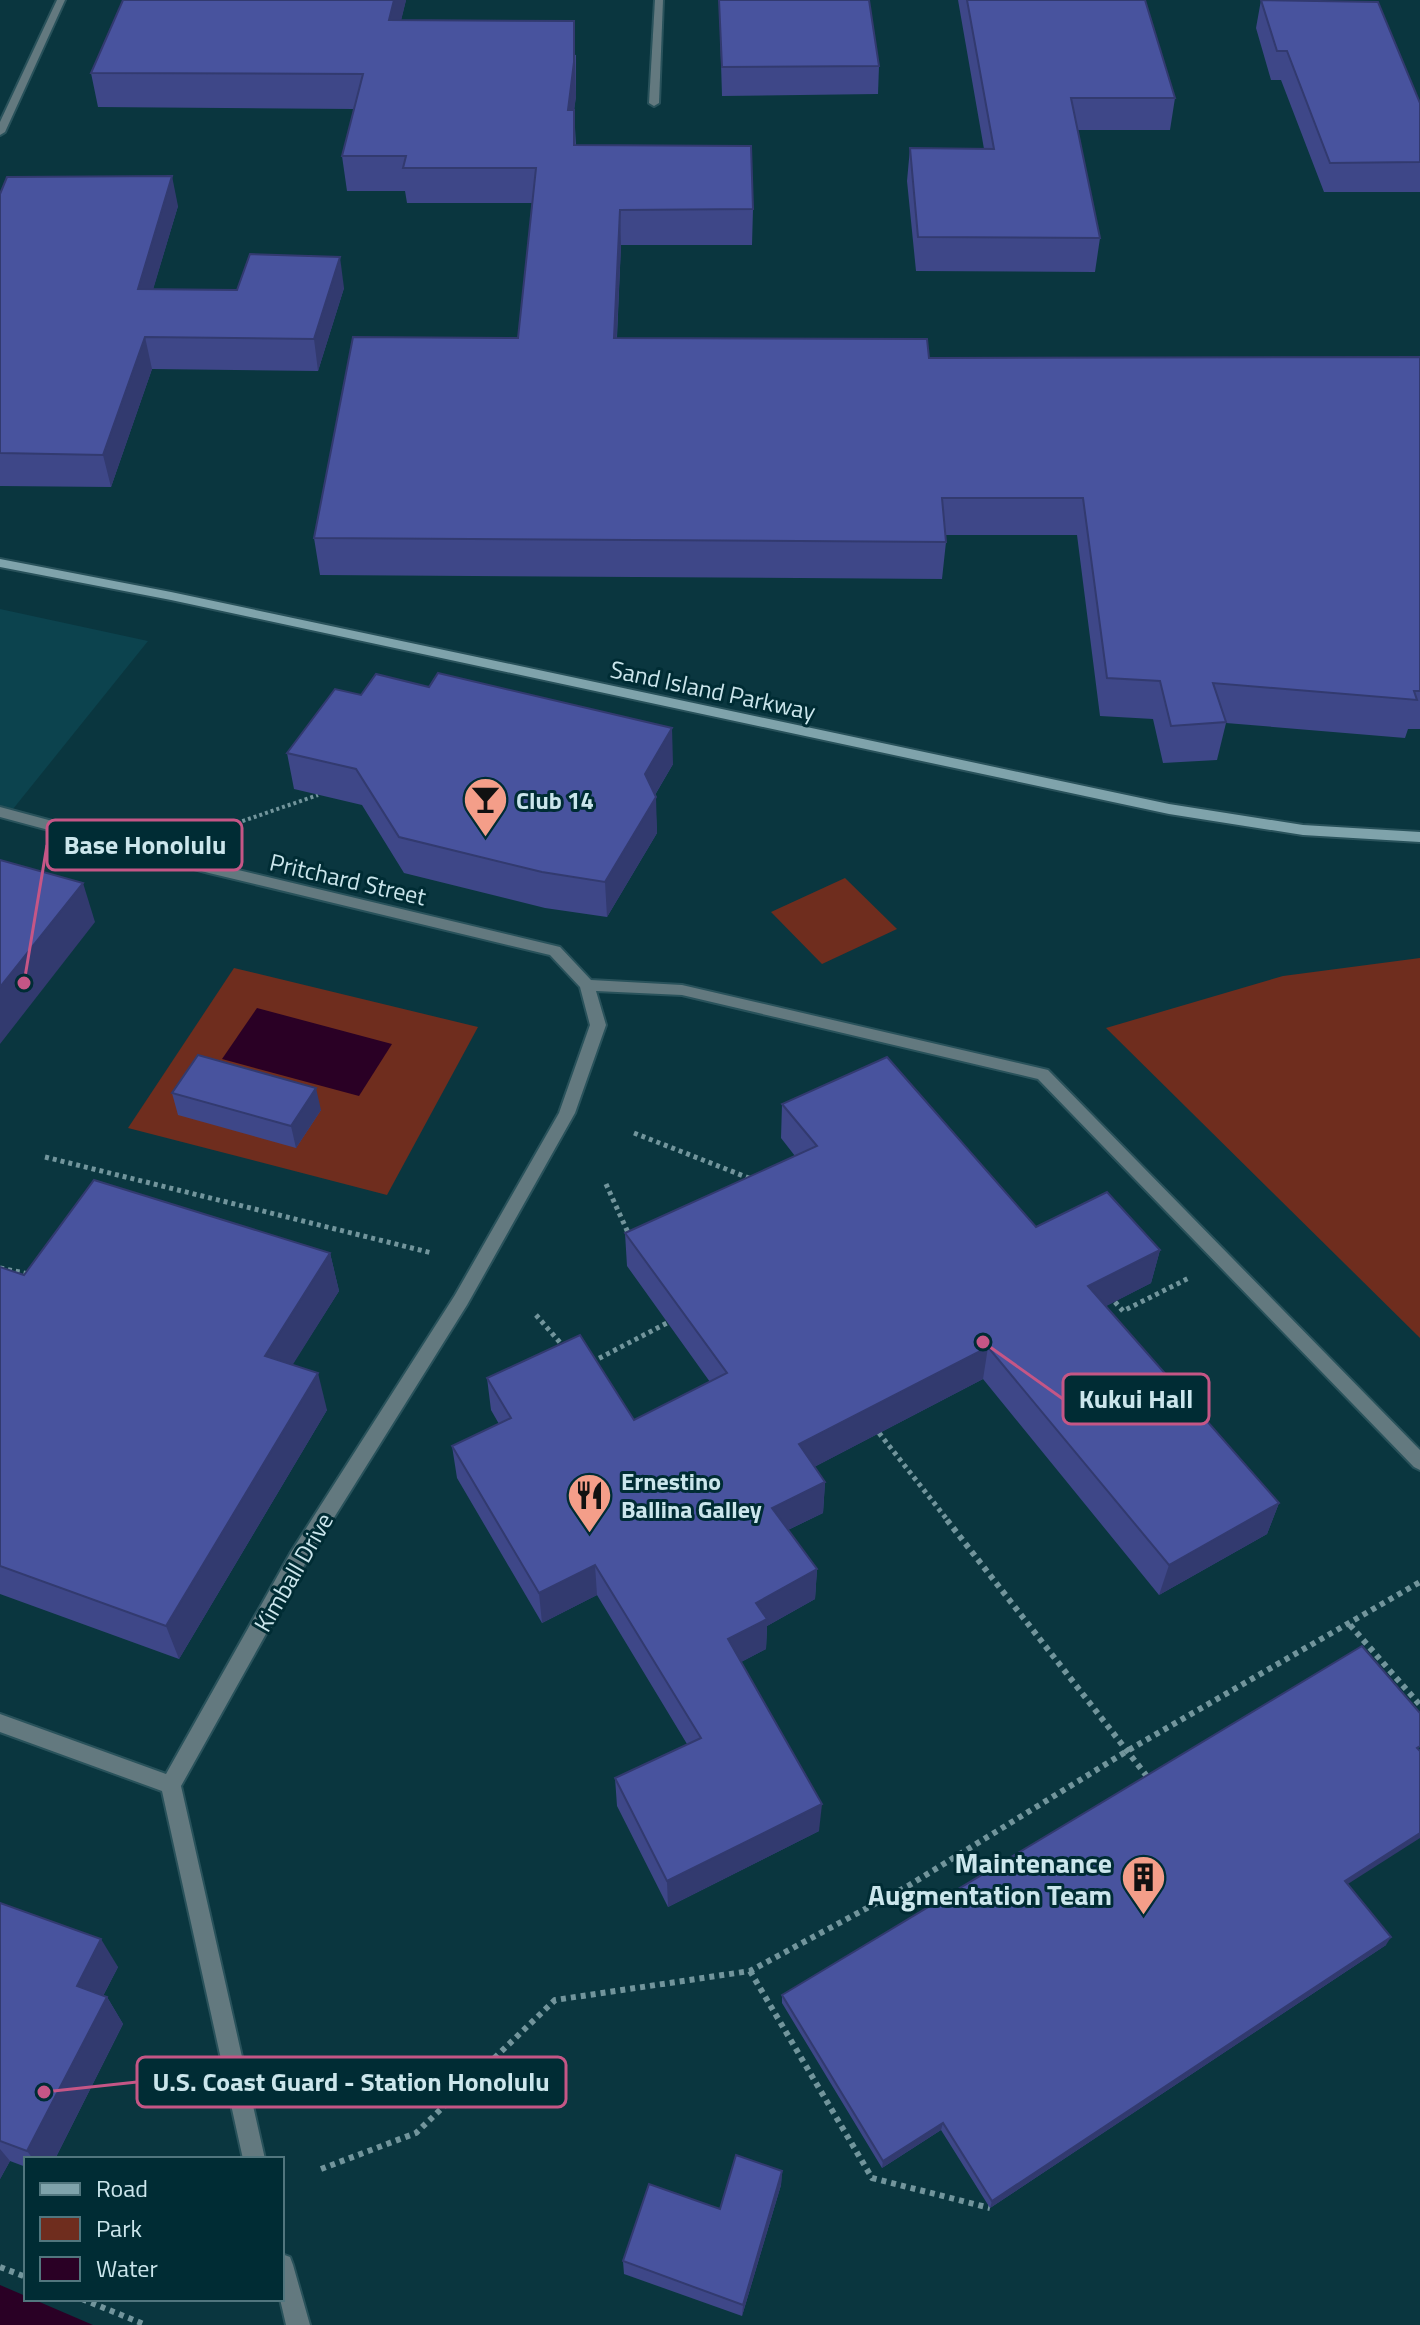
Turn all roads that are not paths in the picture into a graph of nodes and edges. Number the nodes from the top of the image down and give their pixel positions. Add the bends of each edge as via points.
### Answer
1 (61, 0) edge
2 (659, 0) edge
3 (654, 103) dead end
4 (0, 132) edge
5 (0, 563) edge
6 (0, 812) edge
7 (1420, 837) edge
8 (587, 985) junction
9 (598, 1025) joint
10 (1420, 1462) edge
11 (0, 1723) edge
12 (171, 1785) junction
13 (254, 2157) edge
14 (284, 2272) edge
15 (298, 2325) edge

1 - 4 street
2 - 3 street
5 - 7 street, Sand Island Parkway via 1169,809 1303,830
6 - 8 street, Pritchard Street via 555,951
8 - 9 street, Pritchard Street
8 - 10 street via 682,990 1043,1074
9 - 12 street, Kimball Drive via 567,1113 461,1300 298,1558
11 - 12 street
12 - 13 street
14 - 15 street

